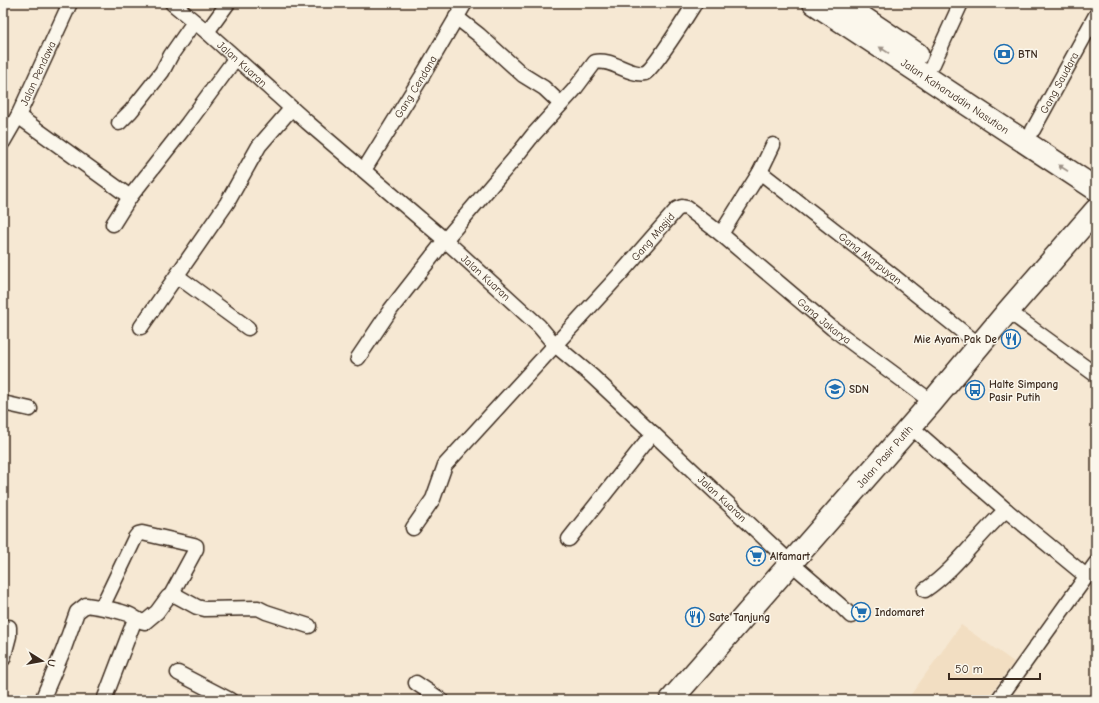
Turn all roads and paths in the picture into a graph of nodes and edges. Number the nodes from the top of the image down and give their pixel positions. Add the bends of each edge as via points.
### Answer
1 (69, 3) edge
2 (172, 3) edge
3 (228, 3) edge
4 (465, 3) edge
5 (695, 3) edge
6 (814, 3) edge
7 (841, 3) edge
8 (961, 3) edge
9 (1096, 15) edge
10 (456, 18) junction
11 (194, 22) junction
12 (207, 32) junction
13 (235, 59) junction
14 (933, 64) junction
15 (561, 104) junction
16 (291, 109) junction
17 (18, 116) junction
18 (119, 123) dead end
19 (1033, 130) junction
20 (4, 138) edge
21 (774, 145) dead end
22 (364, 170) junction
23 (1096, 171) edge
24 (760, 172) junction
25 (1096, 189) edge
26 (130, 196) junction
27 (1096, 210) edge
28 (113, 224) dead end
29 (721, 234) junction
30 (445, 240) junction
31 (177, 276) junction
32 (1008, 311) junction
33 (142, 328) dead end
34 (248, 328) dead end
35 (555, 345) junction
36 (979, 345) junction
37 (358, 358) dead end
38 (1096, 375) edge
39 (932, 402) junction
40 (3, 403) edge
41 (30, 409) dead end
42 (911, 427) junction
43 (653, 433) junction
44 (1006, 510) junction
45 (413, 528) dead end
46 (570, 539) dead end
47 (791, 563) junction
48 (1096, 563) edge
49 (1086, 576) junction
50 (925, 590) dead end
51 (171, 595) junction
52 (102, 607) junction
53 (850, 616) dead end
54 (135, 619) junction
55 (310, 626) dead end
56 (9, 627) dead end
57 (3, 659) edge
58 (178, 673) dead end
59 (416, 683) dead end
60 (42, 700) edge
61 (104, 700) edge
62 (230, 700) edge
63 (441, 700) edge
64 (671, 700) edge
65 (998, 700) edge

1 - 17 street, Jalan Pendawa
2 - 11 street, Jalan Kuaran
3 - 12 street
4 - 10 street, Gang Cendana
5 - 15 street via 656,61 645,72 638,73 614,64 595,62
25 -> 6 highway, Jalan Kaharuddin Nasution
7 - 14 highway, Jalan Kaharuddin Nasution
8 - 14 street
9 - 19 street, Gang Saudara
10 - 15 street
10 - 22 street, Gang Cendana
11 - 12 street, Jalan Kuaran
11 - 18 street via 171,54 162,72
12 - 13 street, Jalan Kuaran
13 - 16 street, Jalan Kuaran
13 - 26 street
14 - 19 highway, Jalan Kaharuddin Nasution
15 - 30 street
16 - 22 street, Jalan Kuaran
16 - 31 street via 259,146 227,203
17 - 20 street, Jalan Pendawa
17 - 26 street
19 - 23 highway, Jalan Kaharuddin Nasution
21 - 24 street
22 - 30 street, Jalan Kuaran
24 - 29 street
24 - 36 street, Gang Marpuyan
26 - 28 street
27 - 32 highway, Jalan Pasir Putih
29 - 35 street, Gang Masjid via 687,208 678,209
29 - 39 street, Gang Jakarya via 832,328
30 - 35 street, Jalan Kuaran via 539,326
30 - 37 street via 391,309
31 - 33 street
31 - 34 street
32 - 36 highway, Jalan Pasir Putih
32 - 38 street
35 - 43 street, Jalan Kuaran
35 - 45 street, Gang Masjid via 445,465 433,499
36 - 39 highway, Jalan Pasir Putih
39 - 42 highway, Jalan Pasir Putih
40 - 41 street
42 - 44 street
42 - 47 highway, Jalan Pasir Putih
43 - 46 street
43 - 47 street, Jalan Kuaran
44 - 49 street
44 - 50 street via 991,523 946,574
47 - 53 street, Jalan Kuaran via 842,606
47 - 64 highway, Jalan Pasir Putih
48 - 49 street
49 - 65 street
51 - 52 street via 196,546 142,533 135,538
51 - 54 street via 145,622
51 - 55 street via 205,609 258,608
52 - 54 street via 130,614
52 - 60 street via 86,605 77,612
54 - 61 street
56 - 57 street
58 - 62 street
59 - 63 street

